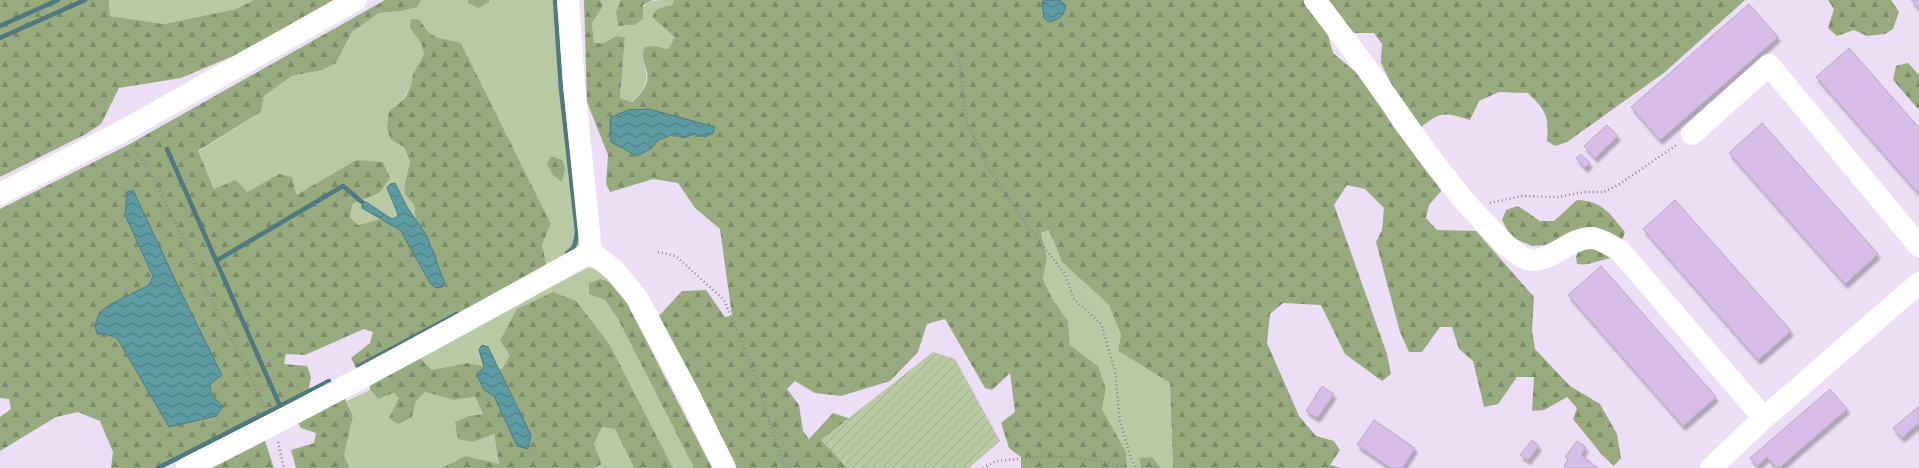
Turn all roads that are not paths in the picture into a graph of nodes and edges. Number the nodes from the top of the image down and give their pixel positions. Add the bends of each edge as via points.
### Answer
1 (356, 0) edge
2 (568, 0) edge
3 (1315, 0) edge
4 (1692, 134) road end
5 (0, 194) edge
6 (1919, 246) edge
7 (590, 252) junction
8 (1919, 283) edge
9 (1764, 418) junction
10 (187, 468) edge
11 (725, 468) edge
12 (1712, 468) edge

1 - 5 lane via 121,132
2 - 7 lane
3 - 9 lane via 1370,72 1428,157 1507,246 1523,257 1536,260 1574,242 1591,238 1604,241 1620,251
4 - 6 lane via 1769,65
7 - 10 lane via 274,425
7 - 11 lane via 614,270 637,298
8 - 9 lane
9 - 12 lane

